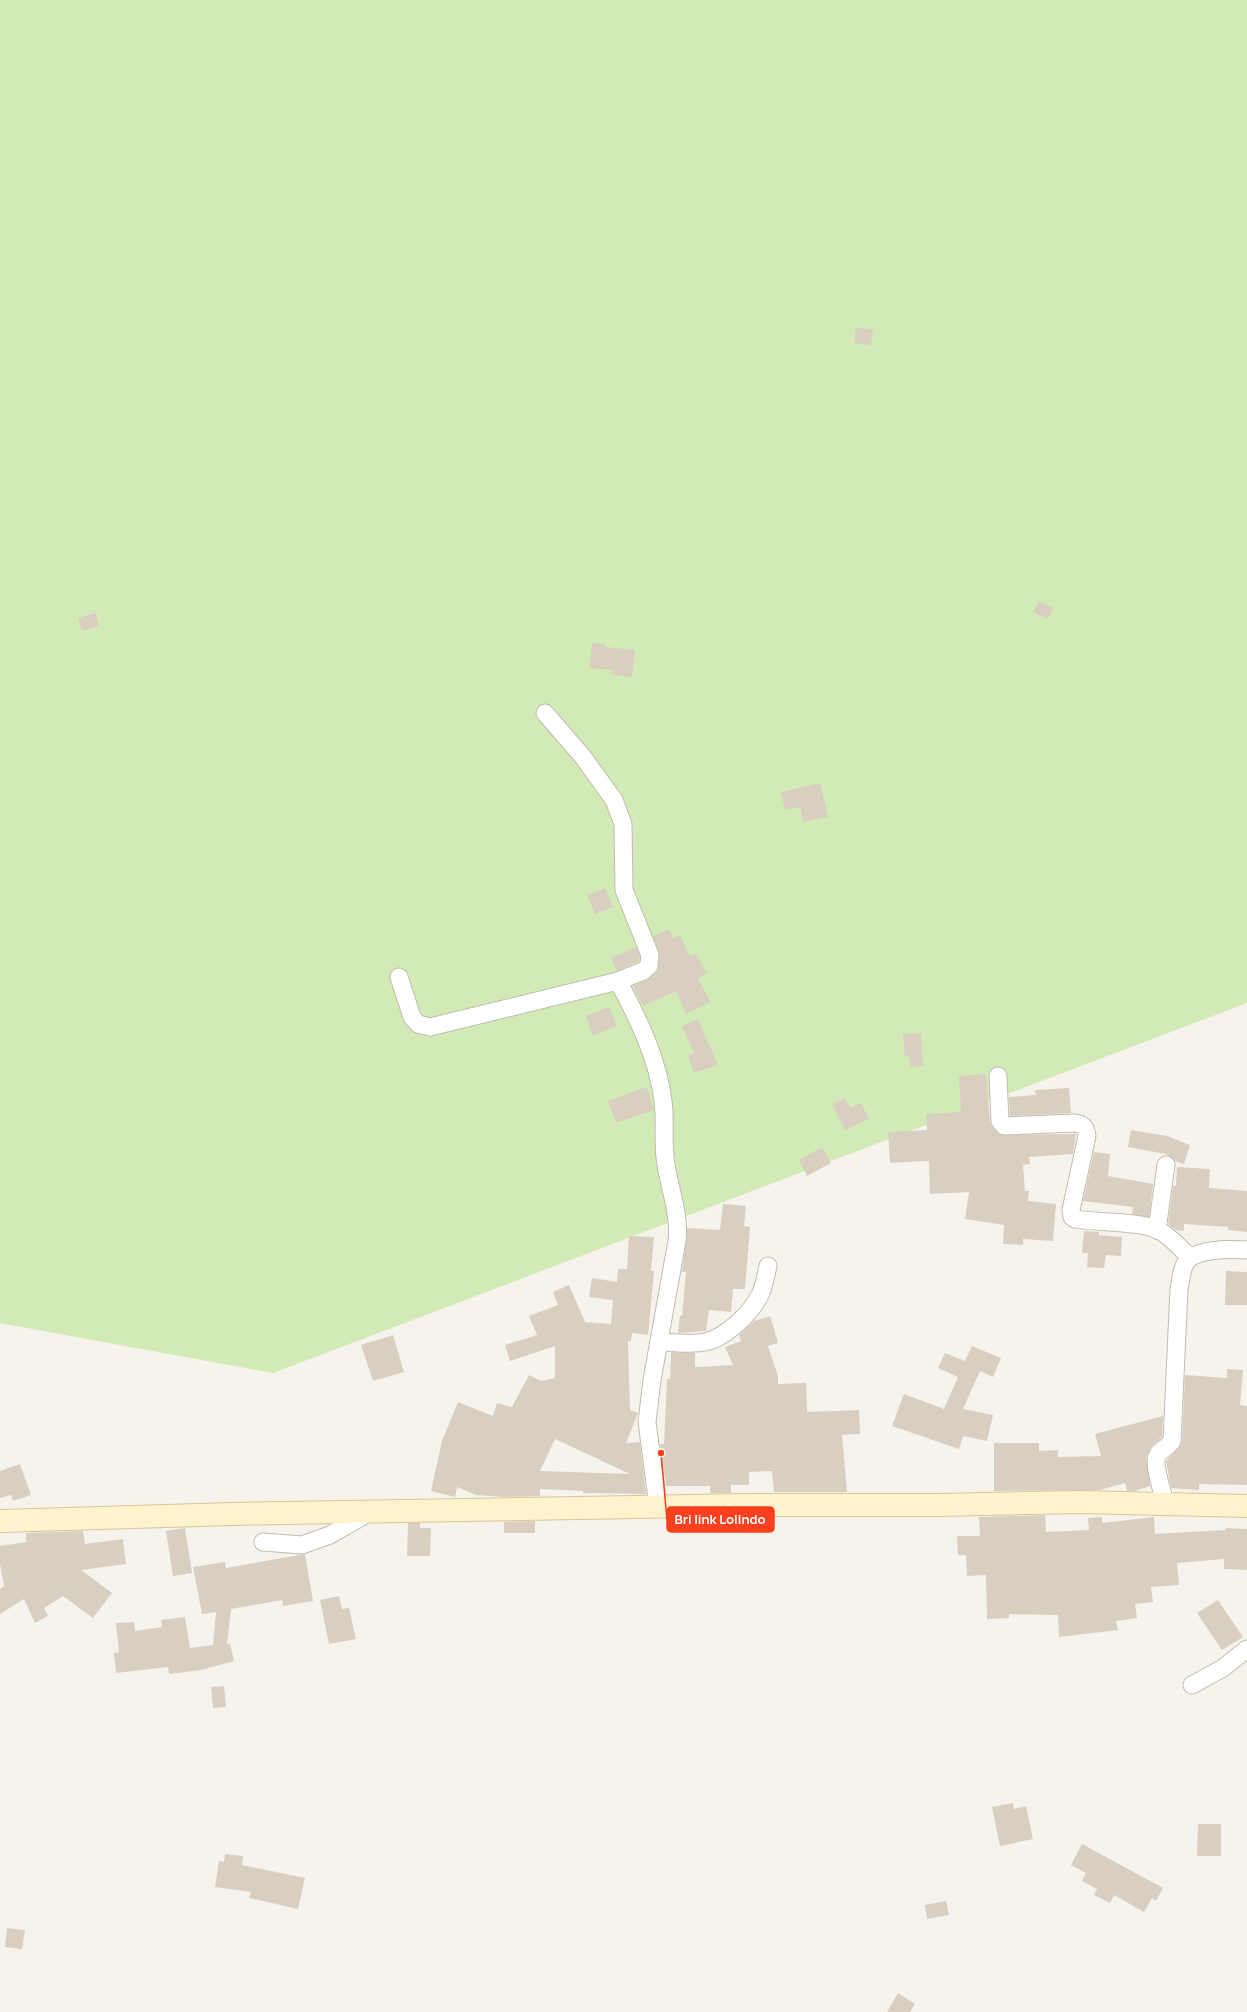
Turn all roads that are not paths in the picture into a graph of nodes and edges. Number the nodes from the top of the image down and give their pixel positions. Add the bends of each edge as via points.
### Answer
1 (546, 713) dead end
2 (399, 977) dead end
3 (618, 981) junction
4 (998, 1076) dead end
5 (1166, 1165) dead end
6 (1157, 1230) junction
7 (1247, 1250) edge
8 (1190, 1257) junction
9 (768, 1266) dead end
10 (659, 1342) junction
11 (1165, 1503) junction
12 (658, 1506) junction
13 (1247, 1506) edge
14 (372, 1511) junction
15 (0, 1521) edge
16 (263, 1542) dead end
17 (1247, 1649) edge
18 (1192, 1685) dead end

1 - 3 street via 607,787 621,817 624,890 650,955 649,966 643,971
2 - 3 street via 412,1017 418,1024 430,1027
3 - 10 street via 650,1049 658,1076 663,1100 665,1164 678,1220 677,1241
4 - 6 street via 1000,1121 1004,1126 1074,1123 1082,1124 1086,1129 1087,1136 1071,1210 1072,1217
5 - 6 street
6 - 8 street
7 - 8 street via 1223,1249
8 - 11 street via 1184,1265 1180,1289 1172,1441 1157,1456 1156,1462
9 - 10 street via 761,1292 752,1307 725,1334 704,1343
10 - 12 street via 647,1422
11 - 12 street
11 - 13 street
12 - 14 street
14 - 15 street
14 - 16 street via 330,1535 302,1545
17 - 18 street via 1223,1668

